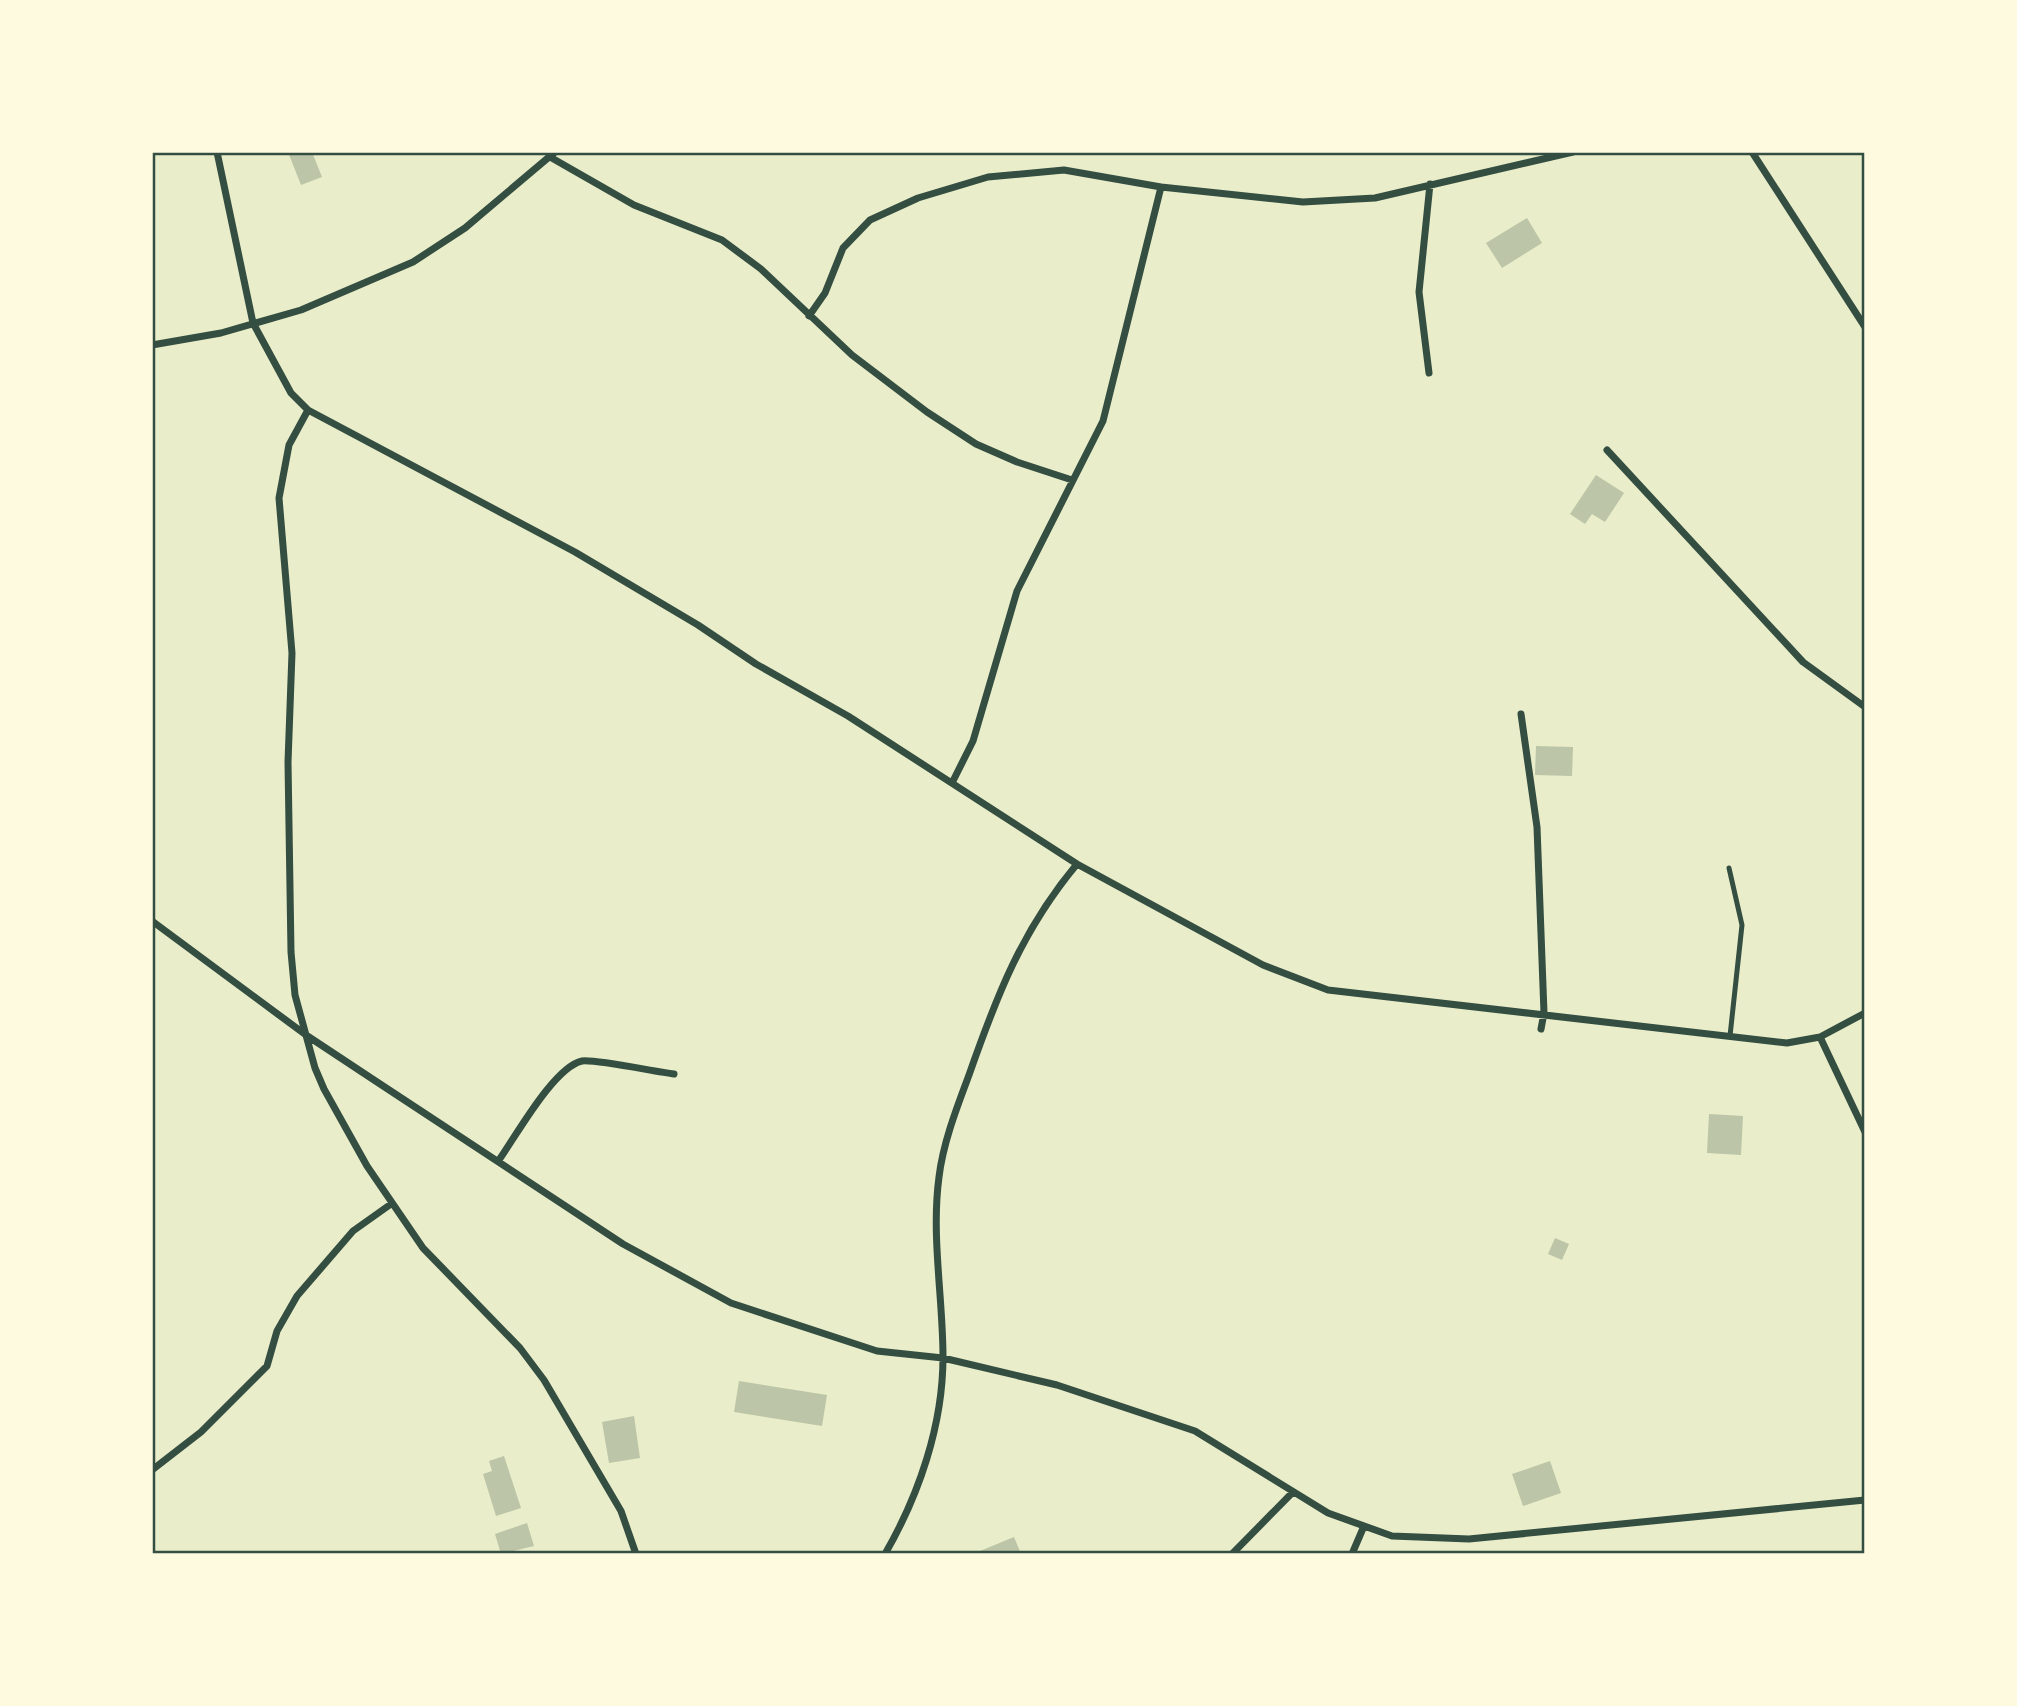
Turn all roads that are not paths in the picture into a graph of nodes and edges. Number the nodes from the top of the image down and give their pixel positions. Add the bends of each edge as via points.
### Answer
1 (217, 152) edge
2 (1573, 152) edge
3 (1752, 152) edge
4 (553, 155) edge
5 (1430, 184) junction
6 (1161, 187) junction
7 (809, 316) junction
8 (253, 323) junction
9 (1865, 327) edge
10 (152, 345) edge
11 (1429, 373) dead end
12 (308, 410) junction
13 (1607, 450) dead end
14 (1072, 480) junction
15 (1865, 707) edge
16 (1521, 714) dead end
17 (952, 783) junction
18 (1077, 864) junction
19 (1729, 868) dead end
20 (152, 921) edge
21 (1544, 1013) junction
22 (1865, 1013) edge
23 (1541, 1029) dead end
24 (306, 1035) junction
25 (1730, 1036) junction
26 (1820, 1037) junction
27 (674, 1074) dead end
28 (1865, 1132) edge
29 (499, 1160) junction
30 (391, 1204) junction
31 (943, 1359) junction
32 (152, 1470) edge
33 (1293, 1492) junction
34 (1865, 1500) edge
35 (1364, 1526) junction
36 (636, 1554) edge
37 (885, 1554) edge
38 (1231, 1554) edge
39 (1352, 1554) edge

1 - 8 street
2 - 5 street
3 - 9 street
4 - 7 street via 634,205 722,240 761,269
4 - 8 street via 465,228 413,262 301,310
5 - 6 street via 1375,198 1303,202
5 - 11 street via 1419,292
6 - 7 street via 1064,170 988,177 918,198 870,220 843,248 825,293
6 - 14 street via 1103,421
7 - 14 street via 852,355 976,444
8 - 10 street
8 - 12 street via 291,393
12 - 17 street via 586,559
12 - 24 street via 289,445 279,499 292,653 288,762 291,952 295,995
13 - 15 street via 1803,662
14 - 17 street via 1017,591 972,741
16 - 21 street via 1536,827
17 - 18 street
18 - 21 street via 1263,965 1328,990
18 - 31 street via 1024,937 959,1103 939,1177 937,1262
19 - 25 lane via 1742,925
20 - 24 street
21 - 23 street
21 - 25 street
22 - 26 street
24 - 29 street
24 - 30 street via 324,1089
25 - 26 street via 1787,1043
26 - 28 street
27 - 29 street via 583,1061 547,1091
29 - 31 street via 623,1244 731,1303 877,1351
30 - 32 street via 353,1231 297,1296 277,1331 267,1366 201,1432
30 - 36 street via 423,1248 520,1348 544,1380 621,1511
31 - 33 street via 1057,1385 1195,1431
31 - 37 street via 937,1423 919,1479
33 - 35 street via 1328,1513
33 - 38 street
34 - 35 street via 1469,1539 1392,1536
35 - 39 street

